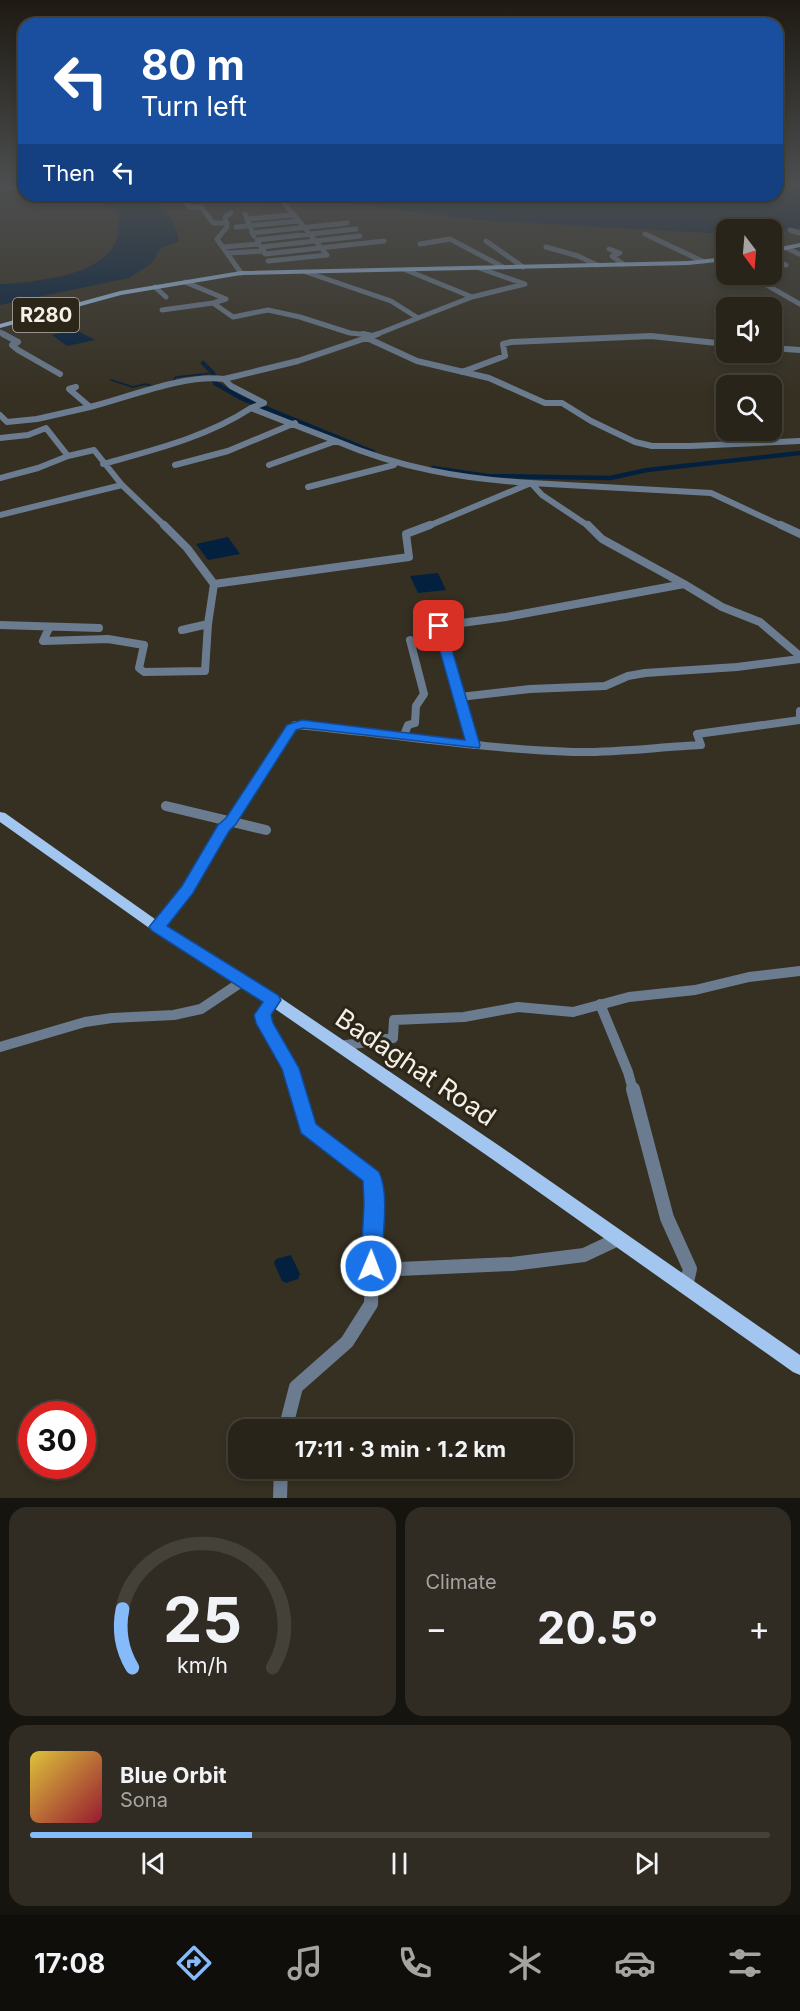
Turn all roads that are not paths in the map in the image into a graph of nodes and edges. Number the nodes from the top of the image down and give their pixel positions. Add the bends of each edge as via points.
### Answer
1 (229, 256) edge
2 (265, 256) edge
3 (318, 256) edge
4 (481, 256) edge
5 (507, 256) edge
6 (578, 256) edge
7 (612, 256) edge
8 (691, 256) edge
9 (716, 260) edge
10 (268, 261) junction
11 (702, 261) junction
12 (782, 263) edge
13 (597, 264) junction
14 (623, 264) junction
15 (786, 265) dead end
16 (502, 267) junction
17 (523, 267) junction
18 (479, 268) junction
19 (406, 270) junction
20 (306, 272) junction
21 (241, 273) junction
22 (278, 273) junction
23 (185, 282) junction
24 (766, 285) edge
25 (152, 287) junction
26 (166, 297) dead end
27 (472, 297) junction
28 (213, 303) junction
29 (800, 304) edge
30 (162, 310) dead end
31 (418, 318) junction
32 (0, 329) edge
33 (370, 337) junction
34 (716, 343) edge
35 (782, 349) edge
36 (798, 350) edge
37 (462, 372) junction
38 (60, 374) dead end
39 (223, 378) junction
40 (76, 387) dead end
41 (90, 407) junction
42 (253, 408) junction
43 (0, 415) edge
44 (295, 423) junction
45 (0, 438) edge
46 (336, 441) junction
47 (800, 441) edge
48 (68, 456) junction
49 (103, 464) junction
50 (175, 465) dead end
51 (269, 465) dead end
52 (394, 465) junction
53 (0, 478) edge
54 (531, 483) junction
55 (122, 485) junction
56 (308, 487) dead end
57 (0, 515) edge
58 (800, 534) edge
59 (214, 584) junction
60 (684, 584) junction
61 (208, 624) junction
62 (0, 625) edge
63 (48, 628) junction
64 (99, 628) dead end
65 (182, 630) dead end
66 (410, 640) dead end
67 (800, 658) edge
68 (460, 697) junction
69 (800, 711) edge
70 (404, 735) junction
71 (474, 745) junction
72 (166, 806) dead end
73 (0, 816) edge
74 (231, 821) junction
75 (266, 830) dead end
76 (157, 927) junction
77 (800, 971) edge
78 (243, 981) junction
79 (273, 1000) junction
80 (600, 1005) junction
81 (340, 1046) junction
82 (0, 1047) edge
83 (618, 1239) junction
84 (371, 1266) junction
85 (686, 1286) junction
86 (800, 1366) edge
87 (288, 1419) edge
88 (281, 1479) edge
89 (280, 1498) edge

1 - 21 street
2 - 10 street
3 - 10 street
4 - 16 street
5 - 17 street
6 - 13 street
7 - 14 street
8 - 11 street
9 - 11 main road
10 - 22 street
11 - 14 main road
12 - 15 street
13 - 14 main road
13 - 17 main road
16 - 17 main road
16 - 18 main road
18 - 19 main road
18 - 27 street via 525,284
19 - 20 main road
19 - 27 street
20 - 22 main road
20 - 31 street via 391,302
21 - 22 main road
21 - 23 main road
23 - 25 main road
23 - 28 street via 226,299
24 - 29 street
25 - 26 street
25 - 32 main road, R280
27 - 31 street
28 - 30 street
28 - 33 street via 233,317 268,310
31 - 33 street
32 - 38 street via 18,342 12,345 24,356
33 - 37 street via 417,361
33 - 39 street via 279,366
34 - 37 street via 651,336 511,342 503,344 505,356
35 - 36 street
37 - 47 street via 489,378 545,403 562,403 620,437 652,446
39 - 41 street via 208,377
39 - 42 street via 264,403
40 - 41 street via 69,389
41 - 43 street via 7,422
42 - 44 street
42 - 49 street via 227,424
44 - 46 street
44 - 50 street via 228,451
45 - 48 street via 28,435 46,428
46 - 51 street
46 - 52 street
48 - 49 street via 94,450
48 - 53 street
49 - 55 street
52 - 54 street via 484,481
52 - 56 street
54 - 58 street via 711,493
54 - 59 street via 406,534 409,557
54 - 60 street via 602,539
55 - 57 street
55 - 59 street via 200,561
59 - 61 street
60 - 67 street via 722,607 760,622
60 - 68 street via 439,626
61 - 63 street via 205,671 144,672 139,668 144,645 108,639 43,641
61 - 65 street
62 - 63 street
63 - 64 street
66 - 70 street via 424,694 416,706 415,723 408,725
67 - 68 street via 645,673 605,686
68 - 71 street
69 - 71 street via 800,720 697,734 701,745 575,752
70 - 71 street
70 - 74 street via 295,725
72 - 74 street
73 - 76 main road, Badaghat Road
74 - 75 street
74 - 76 street via 223,828 188,889
76 - 78 main road, Badaghat Road
77 - 80 street via 749,977 695,990 629,997
78 - 79 main road, Badaghat Road
78 - 82 street via 201,1009 85,1022
79 - 81 main road, Badaghat Road
79 - 84 street via 263,1015 265,1023 290,1068 308,1128 372,1178
80 - 81 street via 573,1012 518,1007 464,1017 394,1020 393,1038
80 - 85 street via 628,1072 667,1218 690,1269
81 - 83 main road, Badaghat Road
83 - 84 street via 584,1255 512,1264 377,1270
83 - 85 main road, Badaghat Road
84 - 87 street via 371,1304 347,1342 296,1387
85 - 86 main road, Badaghat Road
88 - 89 street

